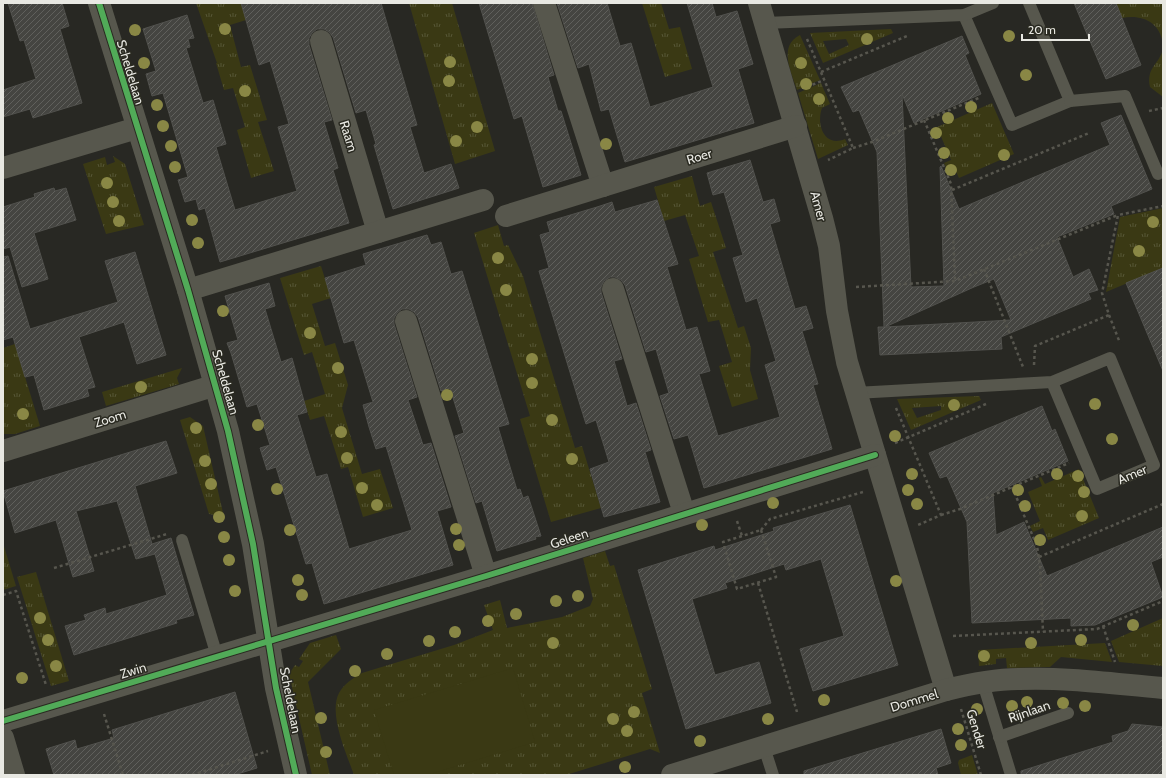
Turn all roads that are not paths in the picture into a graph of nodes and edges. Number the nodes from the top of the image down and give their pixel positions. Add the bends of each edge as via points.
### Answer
1 (544, 3) edge
2 (993, 3) edge
3 (1029, 3) edge
4 (106, 5) edge
5 (762, 13) edge
6 (964, 15) junction
7 (321, 41) dead end
8 (1070, 101) junction
9 (796, 126) junction
10 (137, 128) junction
11 (3, 168) edge
12 (1158, 174) dead end
13 (603, 186) junction
14 (483, 200) dead end
15 (506, 216) dead end
16 (378, 232) junction
17 (613, 289) dead end
18 (188, 290) junction
19 (406, 321) dead end
20 (1052, 382) junction
21 (216, 385) junction
22 (855, 393) junction
23 (3, 451) edge
24 (875, 453) junction
25 (1158, 464) edge
26 (684, 513) junction
27 (182, 540) road end
28 (486, 576) junction
29 (269, 640) junction
30 (216, 656) junction
31 (983, 683) junction
32 (1163, 688) edge
33 (950, 689) junction
34 (1068, 713) dead end
35 (3, 721) edge
36 (999, 737) junction
37 (3, 738) edge
38 (764, 747) junction
39 (14, 775) edge
40 (296, 775) edge
41 (672, 775) edge
42 (773, 775) edge
43 (1011, 775) edge

1 - 13 street
2 - 6 lane, Amer
3 - 8 lane
4 - 10 street, Scheldelaan
5 - 6 lane, Amer via 800,22
5 - 9 street, Amer
6 - 8 lane via 1012,125
7 - 16 street, Raam
8 - 12 lane via 1125,96
9 - 13 street, Roer
9 - 22 street, Amer via 829,246 842,338
10 - 11 street
10 - 18 street, Scheldelaan
13 - 15 street, Roer
14 - 16 street
16 - 18 street
17 - 26 street
18 - 21 street, Scheldelaan
19 - 28 street
20 - 22 lane
20 - 25 lane, Amer via 1110,358
20 - 25 lane, Amer via 1098,489
21 - 23 street, Zoom
21 - 29 street, Scheldelaan via 253,544
22 - 24 street, Amer
24 - 26 street, Geleen
24 - 33 street, Amer via 931,637
26 - 28 street, Geleen
27 - 30 lane
28 - 29 street, Geleen
29 - 30 street, Zwin
29 - 40 street, Scheldelaan via 276,688
30 - 35 street, Zwin
31 - 32 street, Dommel via 1018,679 1054,679
31 - 33 street, Dommel
31 - 36 lane, Rijnlaan
33 - 38 street, Dommel
34 - 36 lane, Rijnlaan
36 - 43 lane, Rijnlaan
37 - 39 street
38 - 41 street, Dommel
38 - 42 lane

